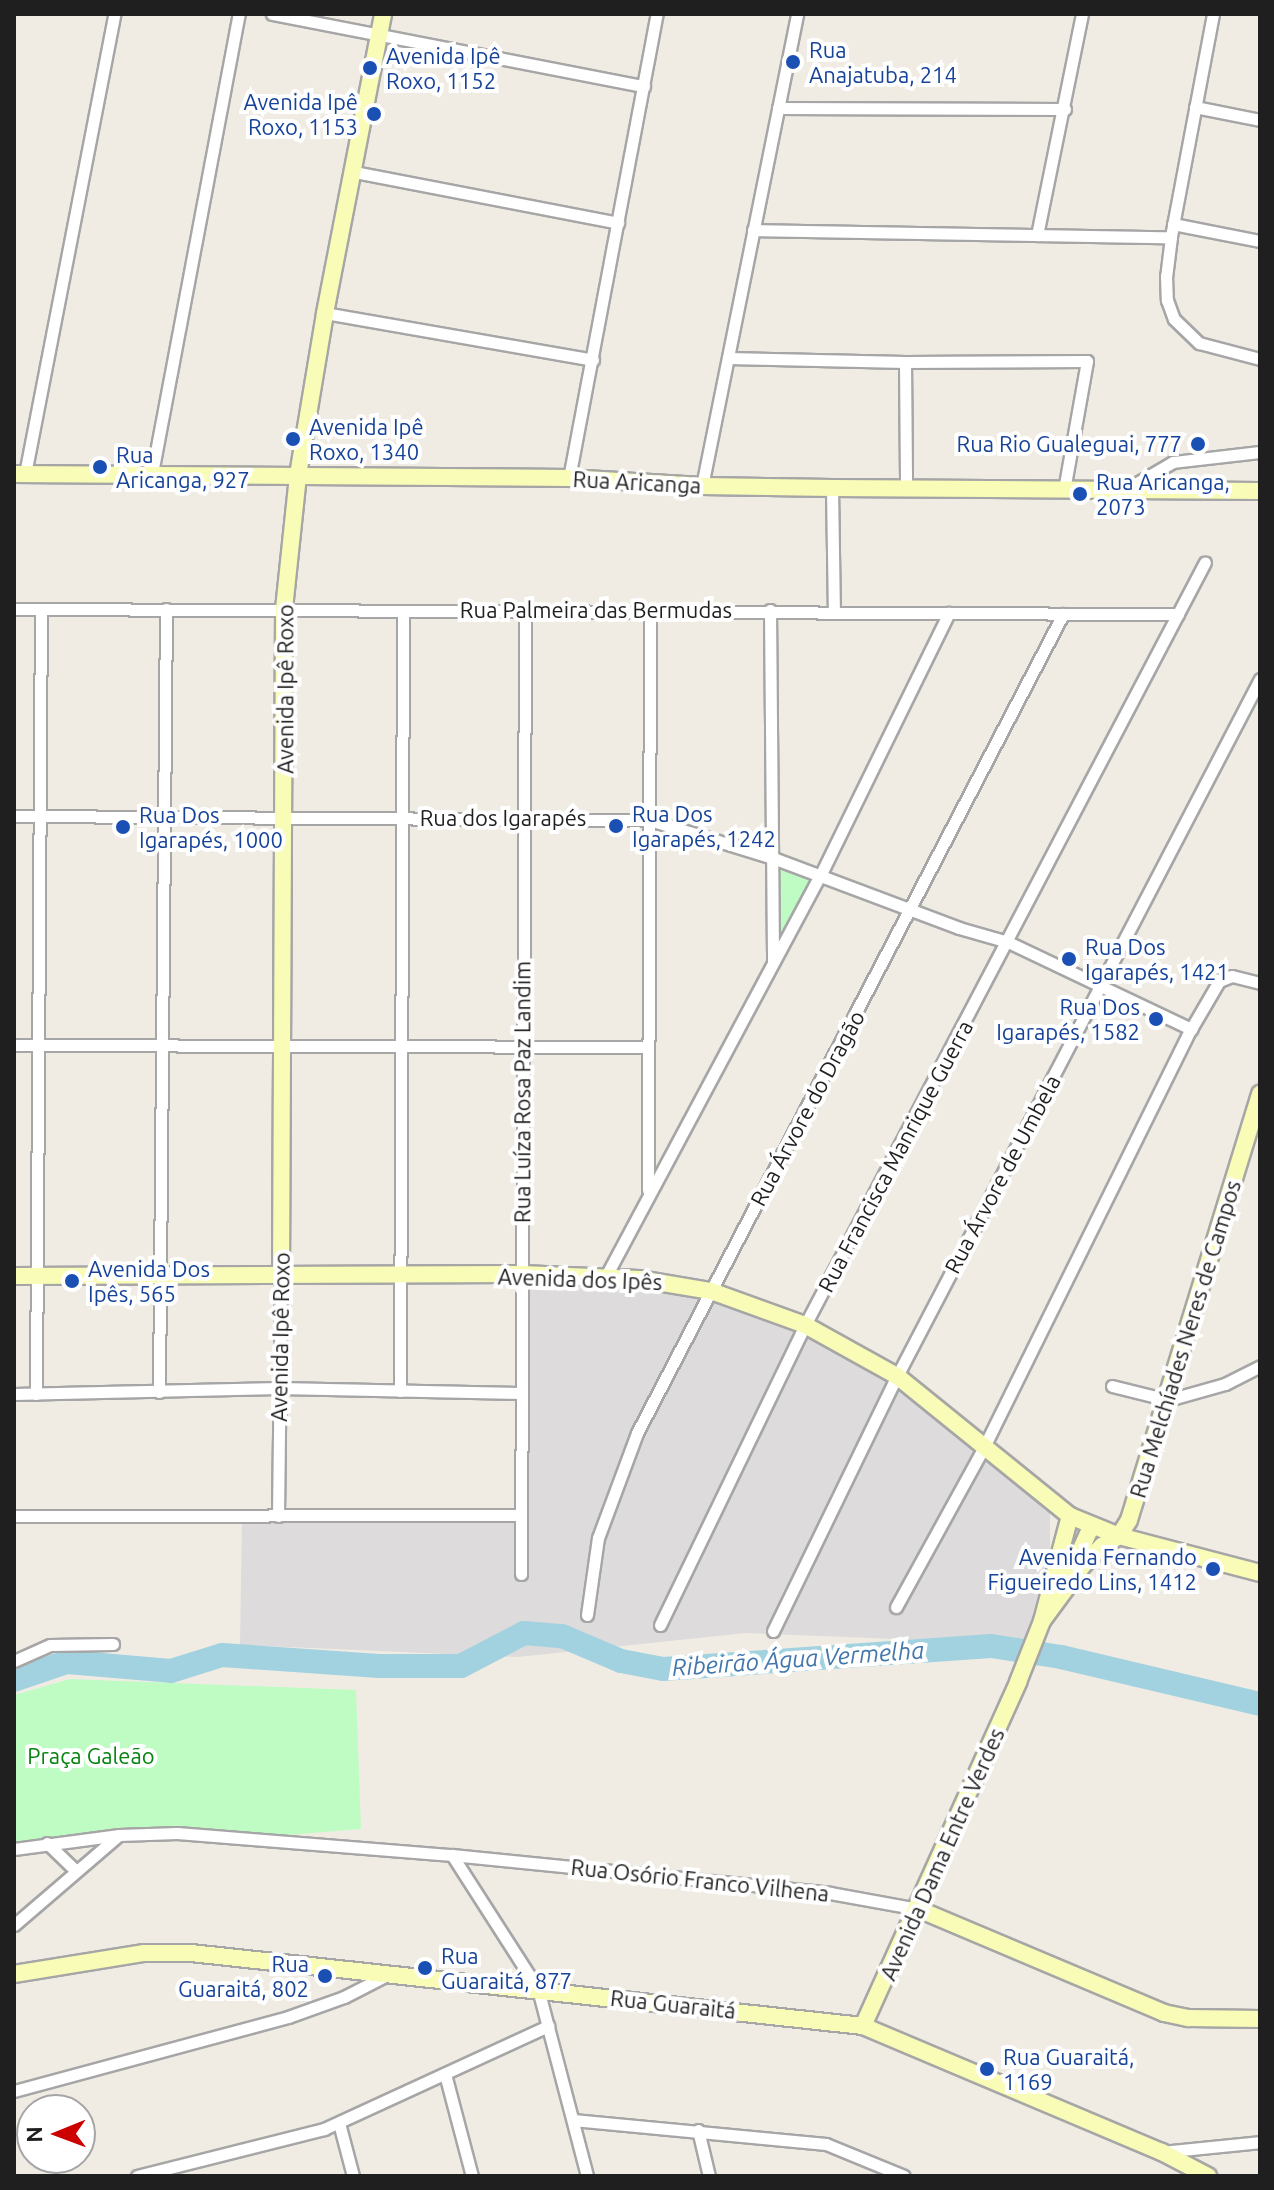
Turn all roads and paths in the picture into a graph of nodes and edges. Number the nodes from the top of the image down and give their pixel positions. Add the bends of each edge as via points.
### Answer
1 (114, 14) edge
2 (239, 14) edge
3 (272, 14) edge
4 (383, 14) edge
5 (657, 14) edge
6 (797, 14) edge
7 (1082, 14) edge
8 (1213, 14) edge
9 (379, 35) junction
10 (644, 86) junction
11 (1195, 107) junction
12 (778, 108) junction
13 (1065, 109) junction
14 (1260, 120) edge
15 (354, 172) junction
16 (618, 223) junction
17 (753, 230) junction
18 (1172, 231) junction
19 (1037, 235) junction
20 (1260, 241) edge
21 (325, 313) junction
22 (728, 358) junction
23 (1260, 359) edge
24 (593, 360) junction
25 (905, 362) junction
26 (1260, 452) edge
27 (152, 473) junction
28 (20, 474) edge
29 (298, 475) junction
30 (569, 478) junction
31 (702, 486) junction
32 (832, 488) junction
33 (906, 488) junction
34 (1064, 490) junction
35 (1124, 491) junction
36 (1260, 491) edge
37 (1205, 562) dead end
38 (14, 609) edge
39 (41, 609) junction
40 (166, 609) junction
41 (284, 609) junction
42 (525, 610) junction
43 (650, 610) junction
44 (770, 610) junction
45 (403, 611) junction
46 (834, 611) junction
47 (949, 613) junction
48 (1063, 614) junction
49 (1178, 614) junction
50 (1260, 679) edge
51 (41, 815) junction
52 (284, 815) junction
53 (14, 816) edge
54 (162, 816) junction
55 (405, 817) junction
56 (523, 817) junction
57 (650, 820) junction
58 (773, 858) junction
59 (820, 876) junction
60 (910, 910) junction
61 (1008, 942) junction
62 (772, 965) junction
63 (1260, 983) edge
64 (1101, 984) junction
65 (1191, 1029) junction
66 (282, 1044) junction
67 (402, 1044) junction
68 (14, 1045) edge
69 (39, 1045) junction
70 (161, 1047) junction
71 (648, 1047) junction
72 (522, 1048) junction
73 (1260, 1094) edge
74 (648, 1195) junction
75 (522, 1274) junction
76 (160, 1275) junction
77 (281, 1275) junction
78 (14, 1276) edge
79 (38, 1276) junction
80 (400, 1276) junction
81 (606, 1276) junction
82 (711, 1291) junction
83 (805, 1325) junction
84 (1260, 1366) edge
85 (897, 1376) junction
86 (1112, 1386) dead end
87 (279, 1388) junction
88 (400, 1391) junction
89 (159, 1392) junction
90 (522, 1393) junction
91 (14, 1394) edge
92 (36, 1394) junction
93 (1168, 1400) junction
94 (984, 1447) junction
95 (521, 1515) junction
96 (14, 1516) edge
97 (278, 1516) junction
98 (1070, 1516) junction
99 (1091, 1527) junction
100 (1119, 1536) junction
101 (1260, 1573) edge
102 (521, 1574) dead end
103 (1058, 1600) junction
104 (896, 1607) dead end
105 (587, 1615) dead end
106 (1041, 1624) junction
107 (660, 1625) dead end
108 (773, 1631) dead end
109 (113, 1644) dead end
110 (14, 1661) edge
111 (119, 1835) junction
112 (47, 1843) junction
113 (14, 1849) edge
114 (452, 1855) junction
115 (76, 1871) junction
116 (918, 1909) junction
117 (14, 1925) edge
118 (14, 1974) edge
119 (388, 1974) junction
120 (538, 1989) junction
121 (1260, 2019) edge
122 (548, 2026) junction
123 (863, 2026) junction
124 (445, 2074) junction
125 (14, 2091) edge
126 (573, 2120) junction
127 (339, 2123) junction
128 (698, 2130) junction
129 (1260, 2142) edge
130 (1162, 2152) junction
131 (137, 2176) edge
132 (353, 2176) edge
133 (472, 2176) edge
134 (587, 2176) edge
135 (709, 2176) edge
136 (904, 2176) edge
137 (1208, 2176) edge

1 - 28 street
2 - 27 street
3 - 9 street
4 - 9 street, Avenida Ipê Roxo
5 - 10 street
6 - 12 street
7 - 13 street
8 - 11 street
9 - 10 street
9 - 15 street, Avenida Ipê Roxo
10 - 16 street
11 - 14 street
11 - 18 street
12 - 13 street
12 - 17 street
13 - 19 street
15 - 16 street
15 - 21 street, Avenida Ipê Roxo
16 - 24 street
17 - 19 street
17 - 22 street
18 - 19 street
18 - 20 street
18 - 23 street via 1166,276 1174,319 1199,343
21 - 24 street
21 - 29 street, Avenida Ipê Roxo
22 - 25 street
22 - 31 street
24 - 30 street
25 - 33 street
25 - 34 street via 1087,361
26 - 35 street via 1173,462
27 - 28 street, Rua Aricanga
27 - 29 street, Rua Aricanga
29 - 30 street, Rua Aricanga
29 - 41 street, Avenida Ipê Roxo
30 - 31 street, Rua Aricanga
31 - 32 street, Rua Aricanga
32 - 33 street, Rua Aricanga
32 - 46 street
33 - 34 street, Rua Aricanga
34 - 35 street, Rua Aricanga
35 - 36 street, Rua Aricanga
37 - 49 street, Rua Francisca Manrique Guerra
38 - 39 street, Rua Palmeira das Bermudas
39 - 40 street, Rua Palmeira das Bermudas
39 - 51 street
40 - 41 street, Rua Palmeira das Bermudas
40 - 54 street
41 - 45 street, Rua Palmeira das Bermudas
41 - 52 street, Avenida Ipê Roxo
42 - 43 street, Rua Palmeira das Bermudas
42 - 45 street, Rua Palmeira das Bermudas
42 - 56 street, Rua Luíza Rosa Paz Landim
43 - 44 street, Rua Palmeira das Bermudas
43 - 57 street
44 - 46 street, Rua Palmeira das Bermudas
44 - 58 street
45 - 55 street
46 - 47 street, Rua Palmeira das Bermudas
47 - 48 street, Rua Palmeira das Bermudas
47 - 59 street
48 - 49 street, Rua Palmeira das Bermudas
48 - 60 street, Rua Árvore do Dragão
49 - 61 street, Rua Francisca Manrique Guerra
50 - 64 street, Rua Árvore de Umbela
51 - 53 street, Rua dos Igarapés
51 - 54 street, Rua dos Igarapés
51 - 69 street
52 - 54 street, Rua dos Igarapés
52 - 55 street, Rua dos Igarapés
52 - 66 street, Avenida Ipê Roxo
54 - 70 street
55 - 56 street, Rua dos Igarapés
55 - 67 street
56 - 57 street, Rua dos Igarapés
56 - 72 street, Rua Luíza Rosa Paz Landim
57 - 58 street, Rua dos Igarapés
57 - 71 street
58 - 59 street, Rua dos Igarapés
58 - 62 street
59 - 60 street, Rua dos Igarapés
59 - 62 street
60 - 61 street, Rua dos Igarapés
60 - 82 street, Rua Árvore do Dragão
61 - 64 street, Rua dos Igarapés
61 - 83 street, Rua Francisca Manrique Guerra
62 - 74 street
63 - 65 street via 1226,976
64 - 65 street, Rua dos Igarapés
64 - 85 street, Rua Árvore de Umbela
65 - 94 street
66 - 67 street
66 - 70 street
66 - 77 street, Avenida Ipê Roxo
67 - 72 street
67 - 80 street
68 - 69 street
69 - 70 street
69 - 79 street
70 - 76 street
71 - 72 street
71 - 74 street
72 - 75 street, Rua Luíza Rosa Paz Landim
73 - 93 street, Rua Melchíades Neres de Campos
74 - 81 street
75 - 80 street, Avenida dos Ipês
75 - 81 street, Avenida dos Ipês
75 - 90 street, Rua Luíza Rosa Paz Landim
76 - 77 street, Avenida dos Ipês
76 - 79 street, Avenida dos Ipês
76 - 89 street
77 - 80 street, Avenida dos Ipês
77 - 87 street, Avenida Ipê Roxo
78 - 79 street, Avenida dos Ipês
79 - 92 street
80 - 88 street
81 - 82 street, Avenida dos Ipês
82 - 83 street, Avenida dos Ipês
82 - 105 street, Rua Árvore do Dragão via 616,1484 598,1538
83 - 85 street, Avenida dos Ipês
83 - 107 street, Rua Francisca Manrique Guerra
84 - 93 street via 1225,1384
85 - 94 street, Avenida dos Ipês
85 - 108 street, Rua Árvore de Umbela
86 - 93 street
87 - 88 street
87 - 89 street
87 - 97 street, Avenida Ipê Roxo
88 - 90 street
89 - 92 street
90 - 95 street, Rua Luíza Rosa Paz Landim
91 - 92 street
93 - 100 street, Rua Melchíades Neres de Campos
94 - 98 street, Avenida dos Ipês
94 - 104 street
95 - 97 street
95 - 102 street, Rua Luíza Rosa Paz Landim
96 - 97 street
98 - 99 street, Avenida dos Ipês
98 - 106 street
99 - 100 street, Avenida dos Ipês
99 - 103 street
100 - 101 street, Avenida dos Ipês
100 - 103 street via 1084,1564
103 - 106 street
106 - 116 street, Avenida Dama Entre Verdes
109 - 110 street via 50,1645
111 - 112 street, Rua Osório Franco Vilhena
111 - 114 street, Rua Osório Franco Vilhena via 177,1833
111 - 115 street
112 - 113 street, Rua Osório Franco Vilhena
112 - 115 street
114 - 116 street, Rua Osório Franco Vilhena via 852,1895
114 - 120 street
115 - 117 street
116 - 121 street, Rua Osório Franco Vilhena via 1164,2013
116 - 123 street, Avenida Dama Entre Verdes
118 - 119 street, Rua Guaraitá via 160,1953
119 - 120 street, Rua Guaraitá
119 - 125 street via 303,2013
120 - 122 street
120 - 123 street, Rua Guaraitá
122 - 124 street
122 - 126 street
123 - 130 street, Rua Guaraitá
124 - 127 street
124 - 133 street
126 - 128 street
126 - 134 street
127 - 131 street
127 - 132 street
128 - 135 street
128 - 136 street via 826,2144
129 - 130 street
130 - 137 street, Rua Guaraitá

